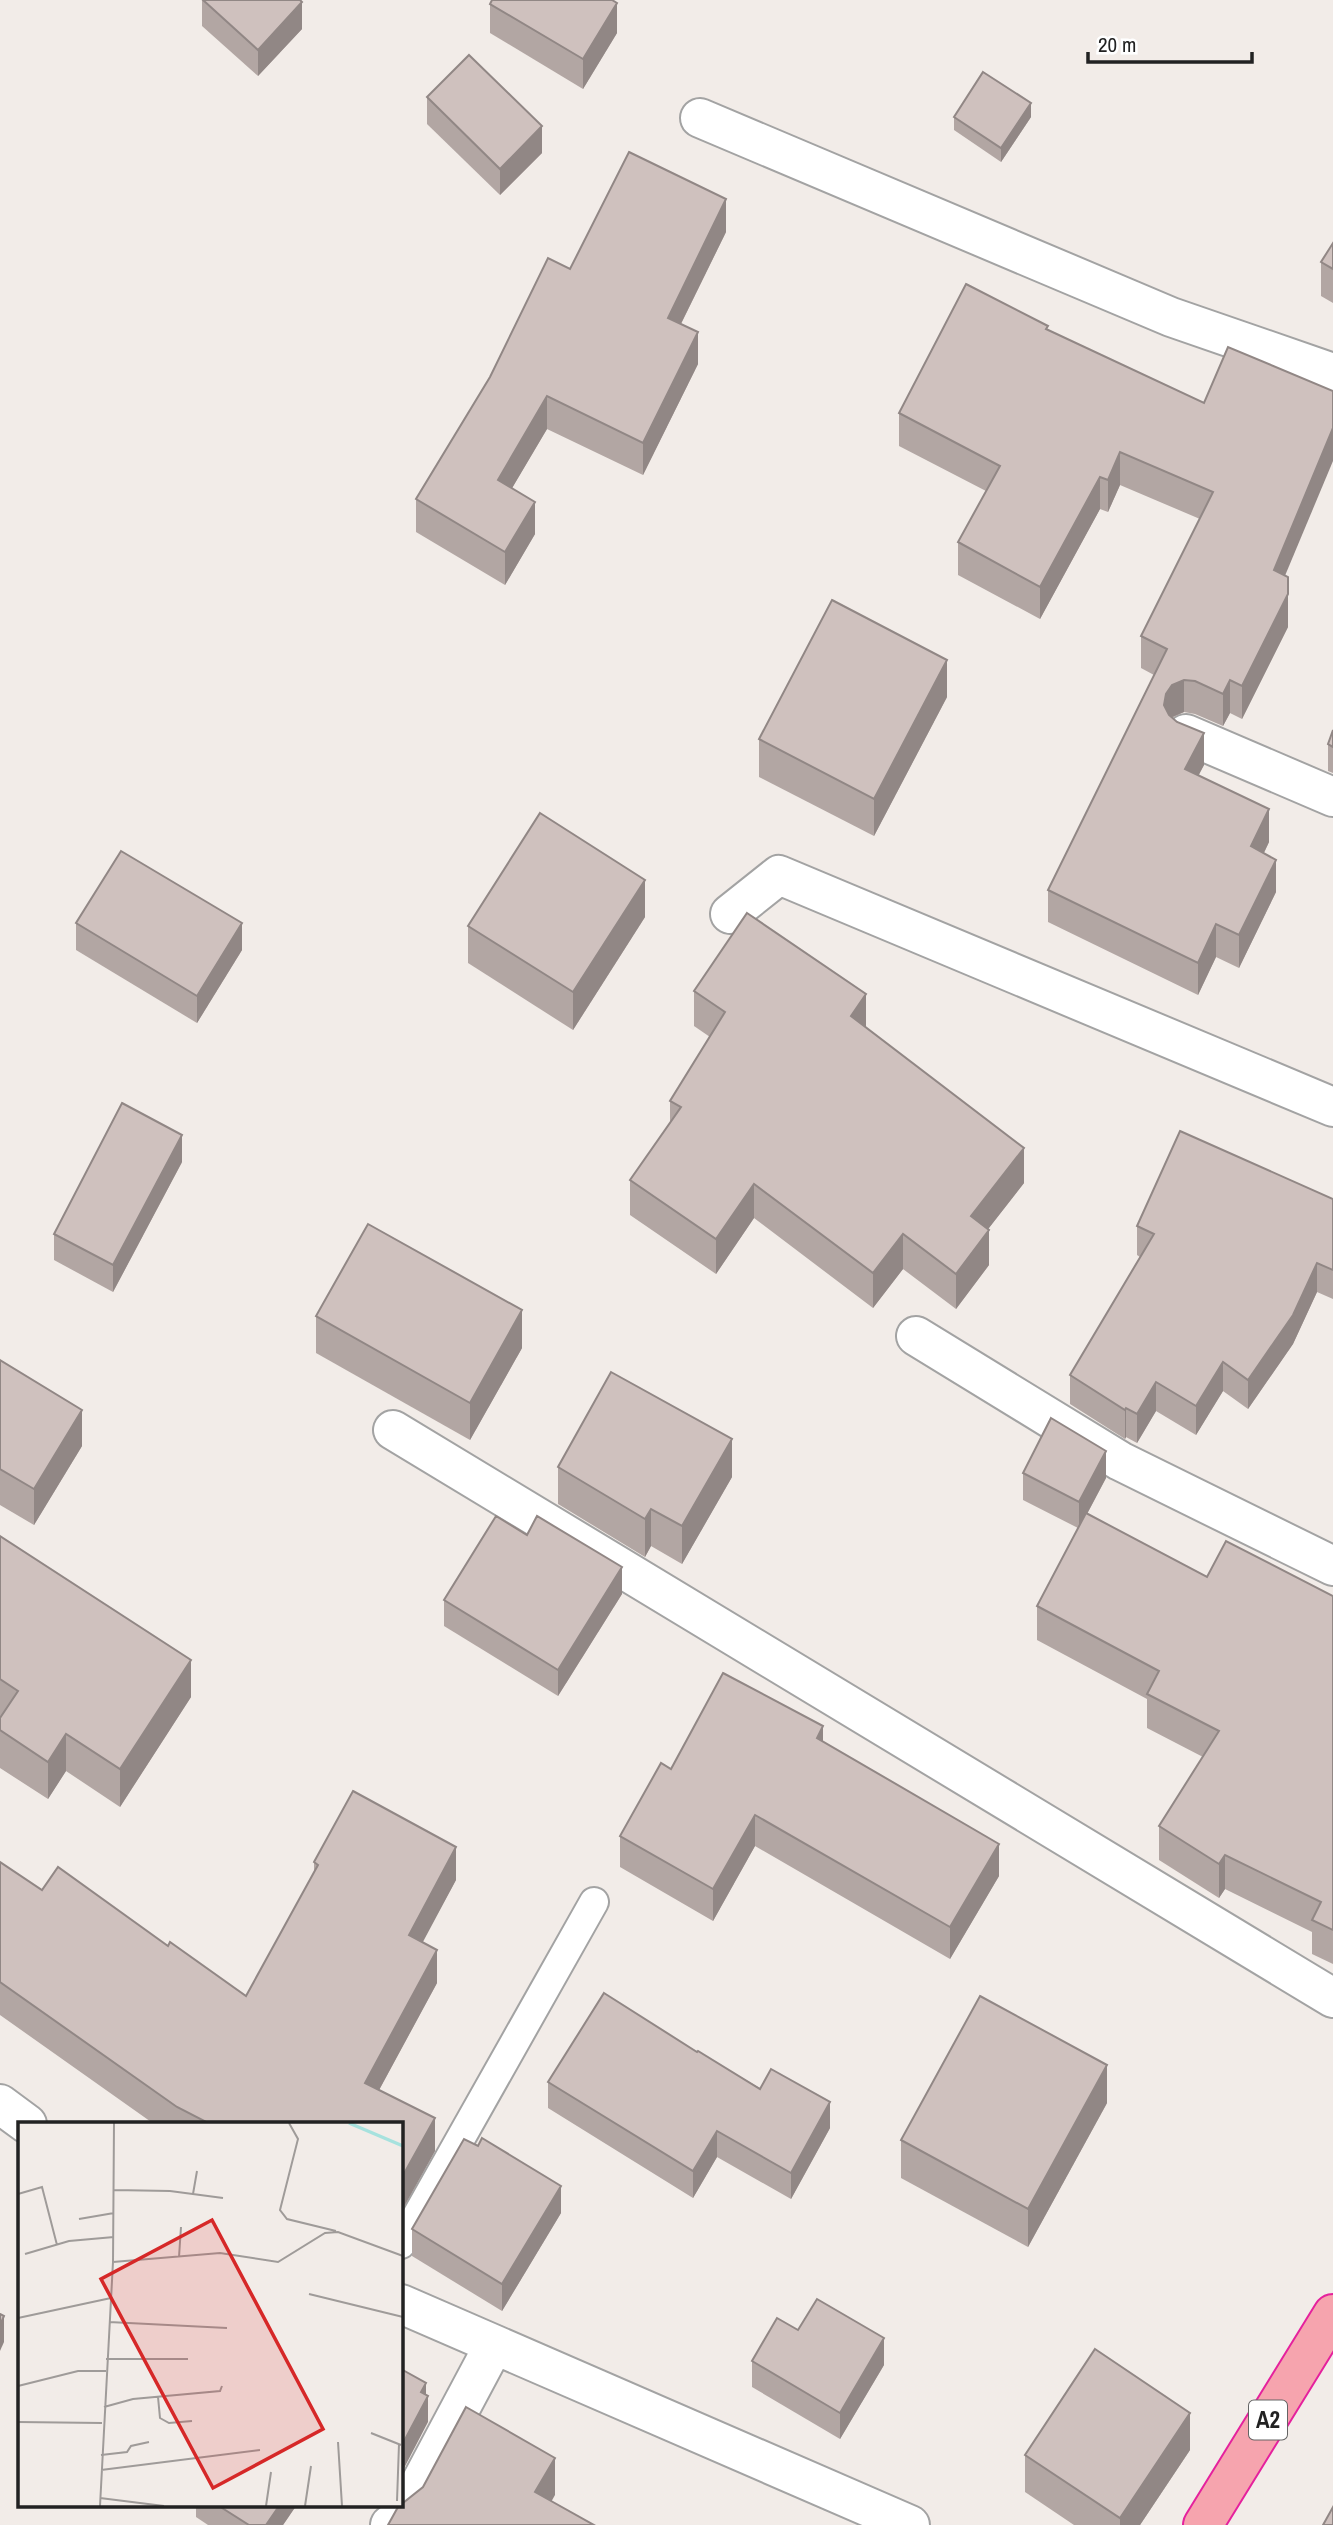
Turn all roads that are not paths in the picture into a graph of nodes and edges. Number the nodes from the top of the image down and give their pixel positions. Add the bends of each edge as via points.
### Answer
1 (700, 118) dead end
2 (1333, 373) edge
3 (1186, 734) edge
4 (1333, 797) edge
5 (730, 914) dead end
6 (1333, 1107) edge
7 (916, 1336) dead end
8 (393, 1430) dead end
9 (1333, 1566) edge
10 (594, 1902) dead end
11 (1333, 1998) edge
12 (0, 2104) edge
13 (24, 2122) edge
14 (402, 2242) edge
15 (402, 2304) edge
16 (1333, 2314) edge
17 (494, 2345) junction
18 (390, 2525) edge
19 (910, 2525) edge
20 (1203, 2525) edge

1 - 2 street via 1171,317
3 - 4 street
5 - 6 street via 779,876
7 - 9 street via 1120,1461
8 - 11 street
10 - 14 lane
12 - 13 street
15 - 17 street
16 - 20 highway, A2
17 - 18 street via 404,2514
17 - 19 street

